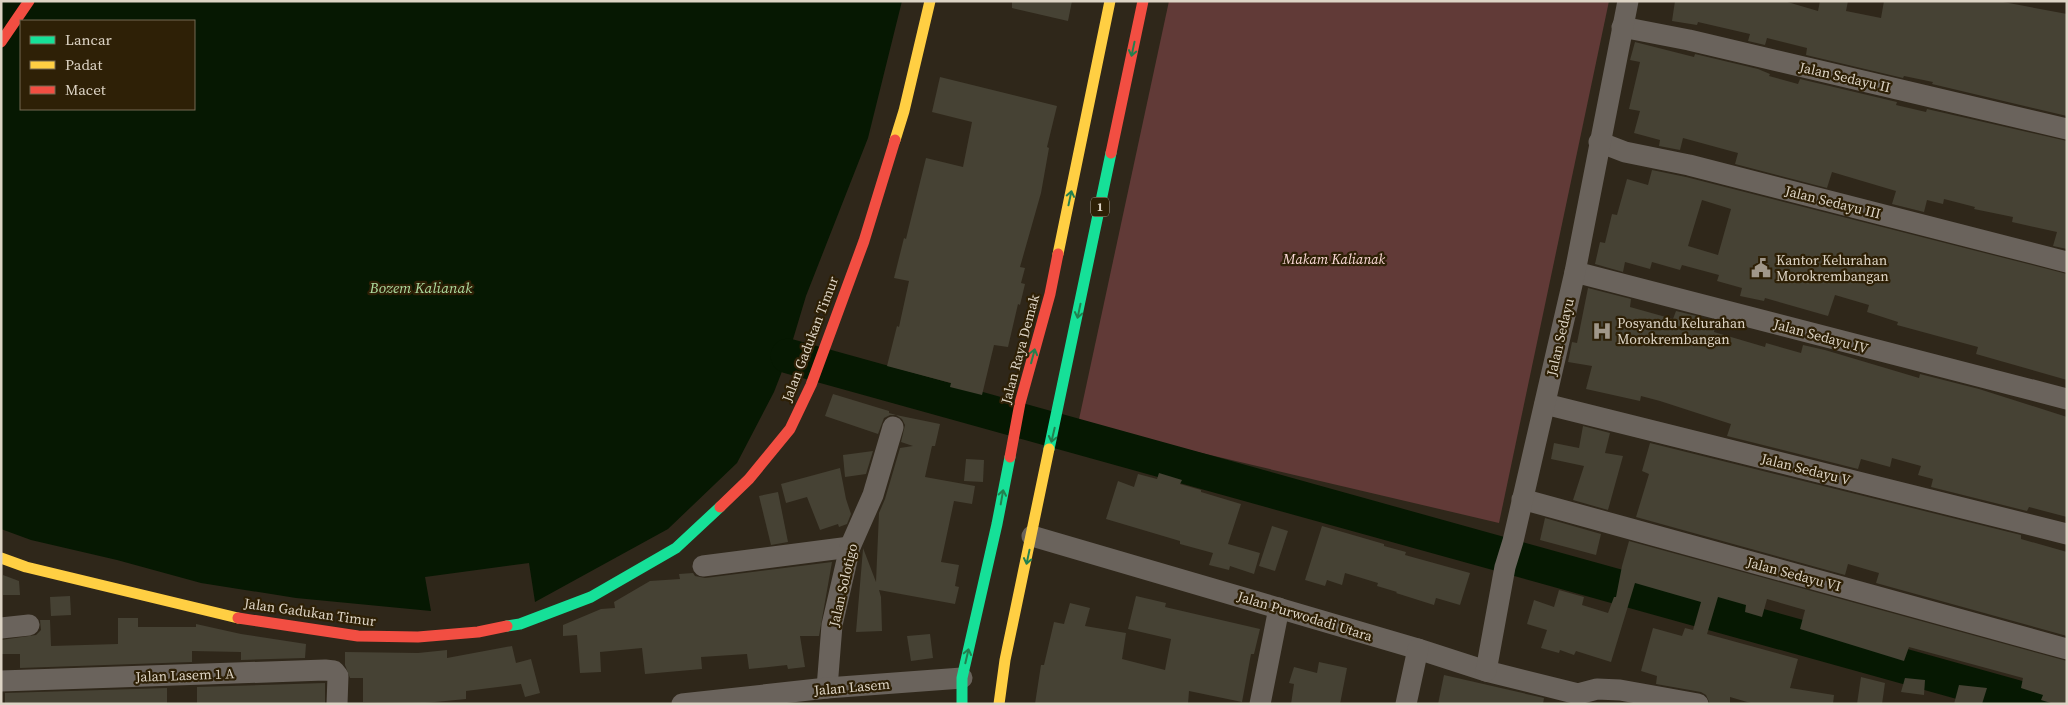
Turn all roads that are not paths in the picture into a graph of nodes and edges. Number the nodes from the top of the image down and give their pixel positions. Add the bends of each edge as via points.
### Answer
1 (29, 1) edge
2 (930, 1) edge
3 (1110, 1) edge
4 (1143, 1) edge
5 (1628, 1) edge
6 (1622, 27) junction
7 (1, 42) edge
8 (2067, 129) edge
9 (1599, 142) junction
10 (1060, 247) junction
11 (1090, 253) junction
12 (2067, 262) edge
13 (1063, 272) junction
14 (1575, 272) junction
15 (1085, 282) junction
16 (2067, 399) edge
17 (1545, 404) junction
18 (893, 427) dead end
19 (1522, 499) junction
20 (2067, 534) edge
21 (1032, 536) junction
22 (850, 547) junction
23 (1, 558) edge
24 (703, 566) dead end
25 (1280, 608) junction
26 (29, 625) dead end
27 (1, 628) edge
28 (1418, 649) junction
29 (2067, 649) edge
30 (1486, 671) junction
31 (962, 678) junction
32 (1, 681) edge
33 (827, 688) junction
34 (1577, 699) edge
35 (738, 702) edge
36 (337, 704) edge
37 (682, 704) edge
38 (962, 704) edge
39 (999, 704) edge
40 (1260, 704) edge
41 (1406, 704) edge
42 (1698, 704) edge

1 - 7 main road
2 - 23 main road, Jalan Gadukan Timur via 901,120 864,241 811,385 790,429 749,479 676,548 591,597 520,624 427,637 358,636 243,619
10 -> 3 main road, Jalan Raya Demak
4 -> 11 main road, 1
5 - 6 street, Jalan Sedayu
6 - 8 street, Jalan Sedayu II
6 - 9 street, Jalan Sedayu
9 - 12 street, Jalan Sedayu III via 1625,152 1690,165
9 - 14 street, Jalan Sedayu
10 - 11 main road via 1073,257
10 - 13 main road, Jalan Raya Demak
11 - 15 main road, 1
13 - 15 main road
31 -> 13 main road, Jalan Raya Demak via 998,524 1020,403
14 - 16 street, Jalan Sedayu IV
14 - 17 street, Jalan Sedayu
15 -> 21 main road, 1
17 - 19 street, Jalan Sedayu
17 - 20 street, Jalan Sedayu V
18 - 22 street, Jalan Solotigo via 873,495
19 - 29 street, Jalan Sedayu VI
19 - 30 street, Jalan Sedayu via 1505,567
21 - 25 street, Jalan Purwodadi Utara
21 -> 39 main road, 1 via 1005,660
22 - 24 street
22 - 33 street, Jalan Solotigo via 832,625
25 - 28 street, Jalan Purwodadi Utara
25 - 40 street
26 - 27 street
28 - 30 street, Jalan Purwodadi Utara
28 - 41 street
30 - 34 street, Jalan Purwodadi Utara
31 - 33 street, Jalan Lasem
31 - 38 main road, Jalan Raya Demak
32 - 36 street, Jalan Lasem 1 A via 325,670 334,671 338,676
33 - 35 street, Jalan Lasem
34 - 42 street via 1597,689
35 - 37 street, Jalan Lasem

